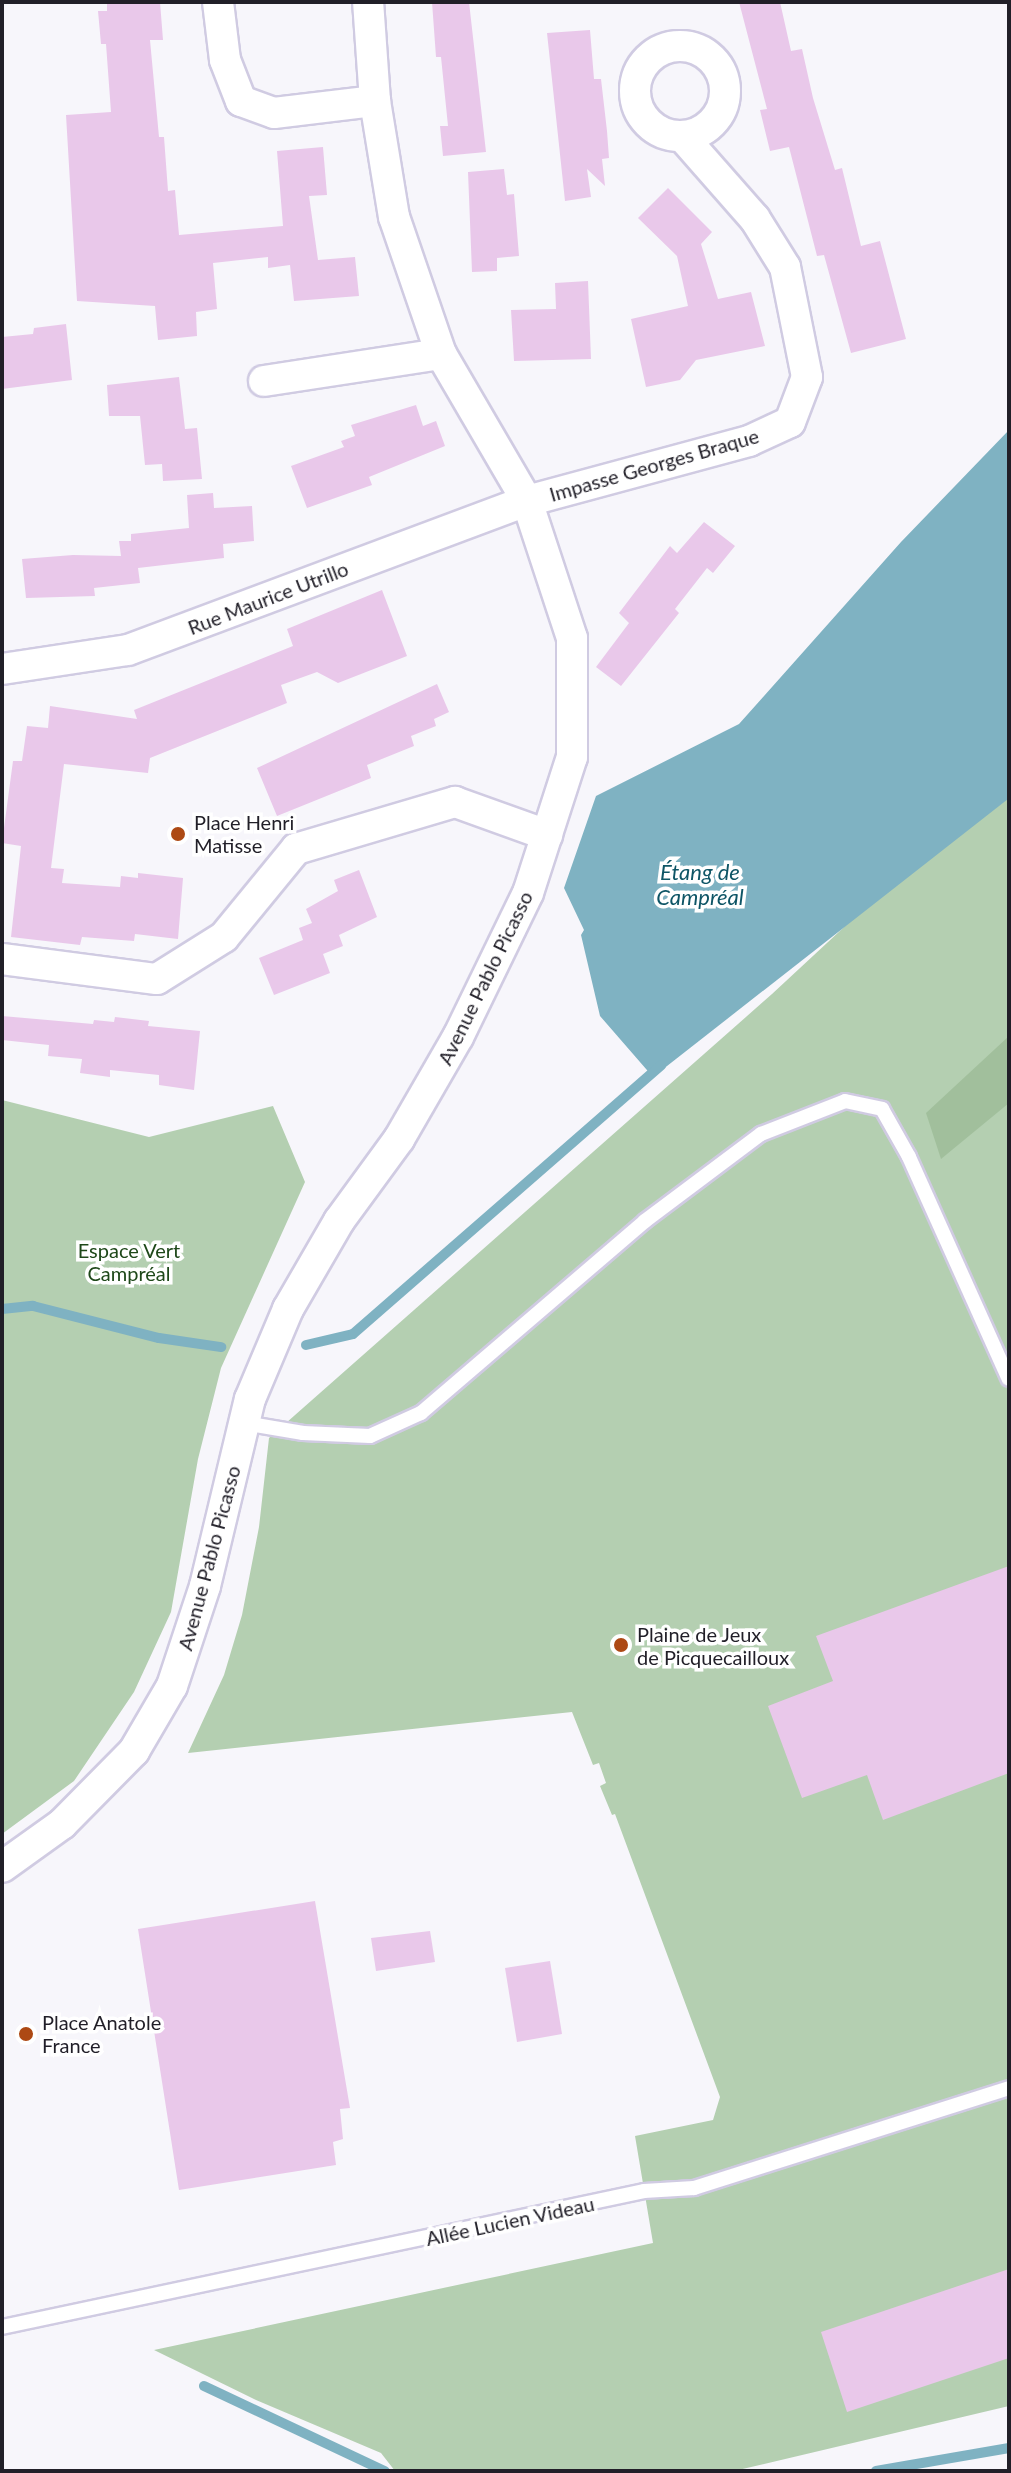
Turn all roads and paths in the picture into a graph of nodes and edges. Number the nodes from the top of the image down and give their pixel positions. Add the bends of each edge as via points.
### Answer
1 (218, 2) edge
2 (368, 2) edge
3 (375, 101) junction
4 (683, 137) dead end
5 (441, 354) junction
6 (264, 381) dead end
7 (527, 501) junction
8 (2, 669) edge
9 (547, 835) junction
10 (2, 959) edge
11 (1009, 1379) edge
12 (244, 1423) junction
13 (2, 1867) edge
14 (1009, 2088) edge
15 (2, 2327) edge

1 - 3 street via 225,60 241,101 274,113
2 - 3 street, Avenue Pablo Picasso
3 - 5 street, Avenue Pablo Picasso via 394,217
4 - 7 street, Impasse Georges Braque via 755,219 785,267 807,377 790,422 749,441
5 - 6 street
5 - 7 street, Avenue Pablo Picasso
7 - 8 street, Rue Maurice Utrillo via 128,650
7 - 9 street, Avenue Pablo Picasso via 572,638 572,757
9 - 10 street via 455,802 296,849 224,937 157,979
9 - 12 street, Avenue Pablo Picasso via 528,893 458,1037 399,1139 339,1221 288,1309
11 - 12 lane via 909,1157 882,1109 845,1101 761,1134 645,1221 421,1413 370,1436
12 - 13 street, Avenue Pablo Picasso via 205,1586 172,1686 134,1751 62,1824
14 - 15 lane, Allée Lucien Videau via 694,2188 644,2191

